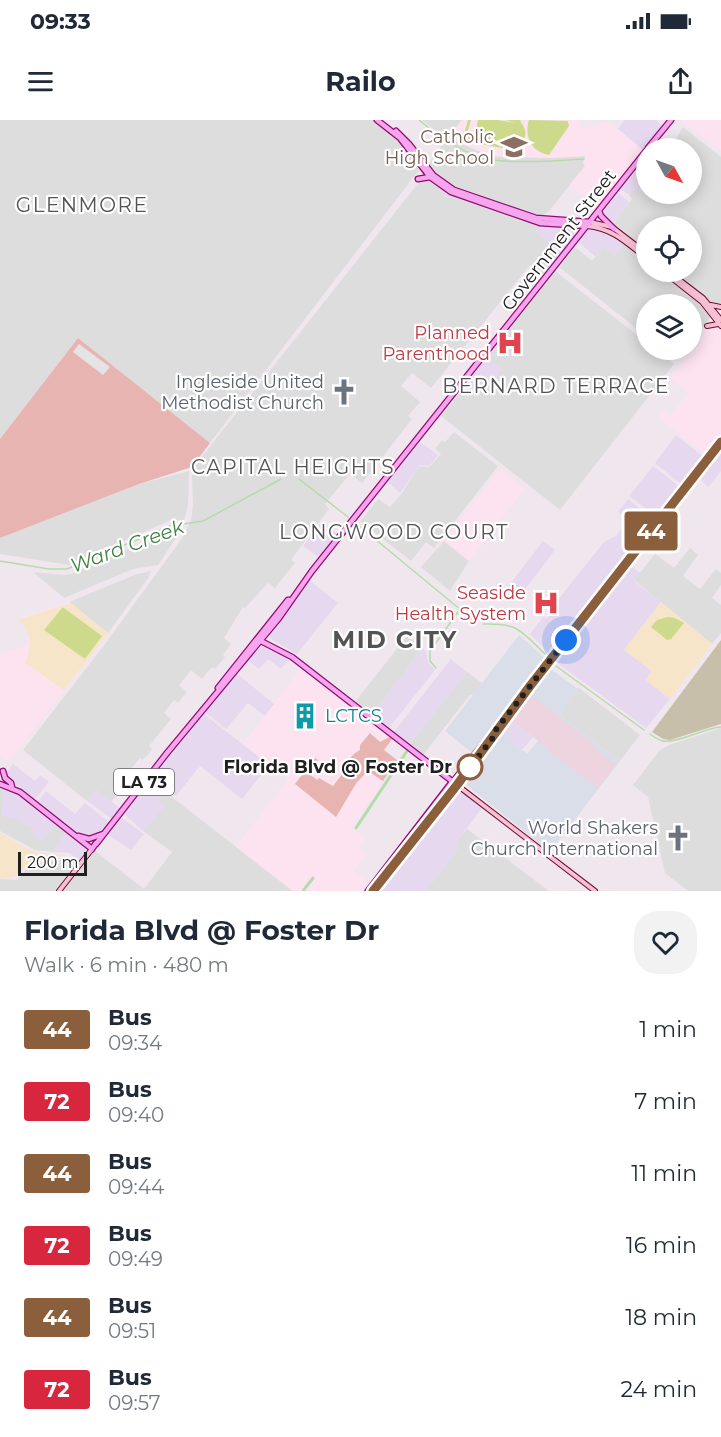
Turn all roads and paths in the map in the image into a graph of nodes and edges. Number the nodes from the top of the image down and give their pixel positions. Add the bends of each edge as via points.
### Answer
1 (377, 120) edge
2 (382, 120) edge
3 (671, 120) edge
4 (657, 138) edge
5 (636, 164) edge
6 (430, 177) junction
7 (418, 179) dead end
8 (599, 210) junction
9 (588, 224) junction
10 (566, 225) junction
11 (614, 229) junction
12 (578, 237) junction
13 (636, 246) edge
14 (636, 250) edge
15 (677, 282) edge
16 (681, 282) edge
17 (710, 306) junction
18 (721, 307) edge
19 (715, 316) junction
20 (720, 324) edge
21 (707, 326) dead end
22 (721, 442) edge
23 (291, 600) junction
24 (269, 630) junction
25 (259, 640) junction
26 (271, 646) junction
27 (195, 717) junction
28 (191, 727) junction
29 (182, 735) junction
30 (3, 771) dead end
31 (454, 783) junction
32 (0, 784) edge
33 (12, 787) junction
34 (108, 830) junction
35 (103, 834) junction
36 (76, 836) junction
37 (96, 844) junction
38 (92, 849) junction
39 (383, 875) junction
40 (59, 891) edge
41 (368, 891) edge
42 (374, 891) edge
43 (595, 891) edge

1 - 6 main road via 400,138
2 - 9 main road via 406,140 433,175 454,190 536,218
3 - 4 main road, Government Street / LA 73
5 - 8 main road, Government Street / LA 73
6 - 7 main road
6 - 10 main road via 471,200 540,223
8 - 9 main road, Government Street / LA 73
8 - 11 main road
9 - 10 main road
9 - 11 main road via 604,224
9 - 12 main road, Government Street / LA 73
9 - 14 main road via 612,232
10 - 12 main road via 577,230
11 - 13 main road
12 - 23 main road, Government Street / LA 73
15 - 19 main road
16 - 17 main road
17 - 18 main road
17 - 19 main road
19 - 20 main road
20 - 21 main road
22 - 31 main road
23 - 24 main road, Government Street / LA 73
23 - 25 main road, Government Street / LA 73
24 - 25 main road, Government Street / LA 73
24 - 26 main road
25 - 26 main road
25 - 27 main road, Government Street / LA 73
25 - 28 main road, Government Street / LA 73
26 - 31 main road via 292,657
27 - 28 main road
27 - 29 main road, Government Street / LA 73
28 - 29 main road, Government Street / LA 73
29 - 34 main road, Government Street / LA 73
30 - 33 main road
31 - 39 main road
31 - 43 main road
32 - 33 main road
33 - 36 main road
34 - 35 main road, Government Street
34 - 37 main road, Government Street
35 - 36 main road via 89,839
35 - 37 main road, Government Street
36 - 38 main road
37 - 38 main road, Government Street
38 - 40 main road, Government Street
39 - 41 main road
39 - 42 main road

